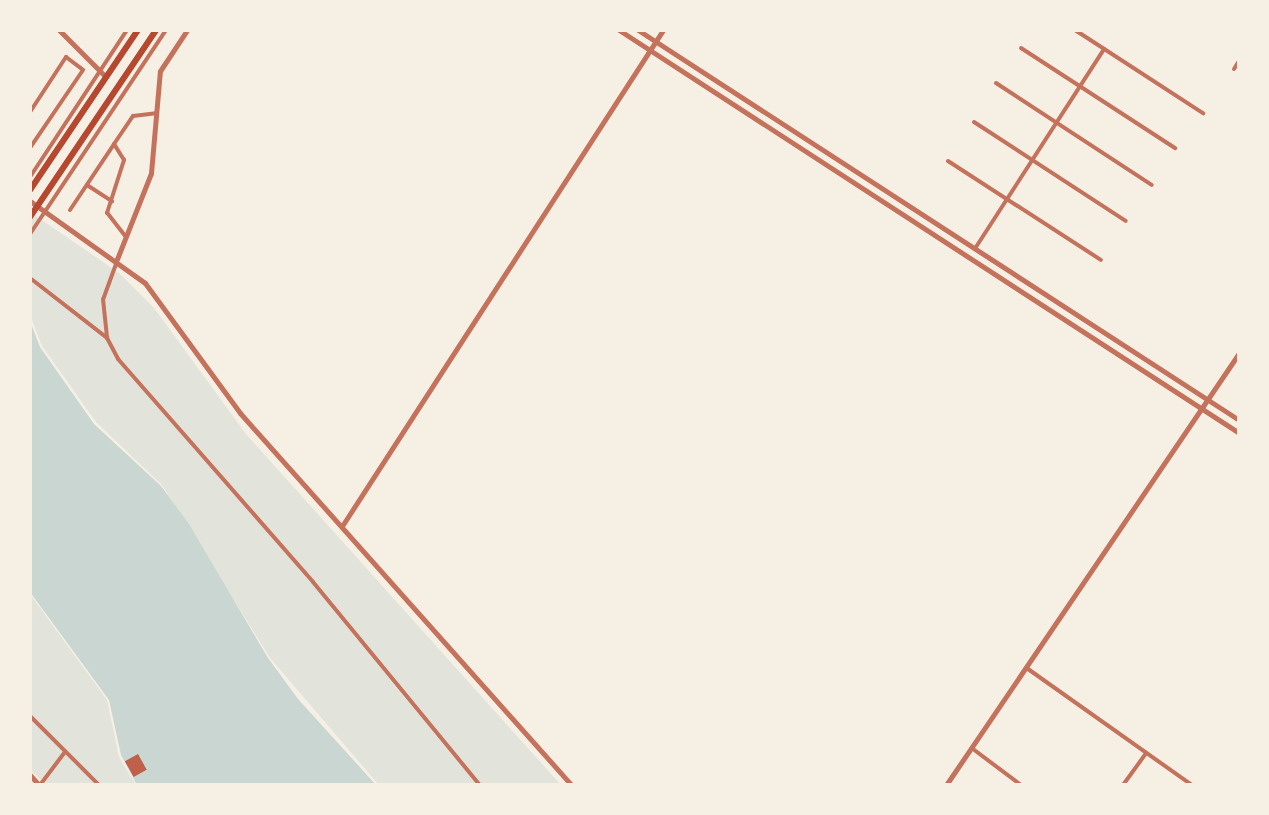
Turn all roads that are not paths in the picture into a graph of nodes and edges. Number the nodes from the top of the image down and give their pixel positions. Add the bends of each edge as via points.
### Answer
1 (59, 30) edge
2 (127, 30) edge
3 (138, 30) edge
4 (156, 30) edge
5 (166, 30) edge
6 (187, 30) edge
7 (619, 30) edge
8 (638, 30) edge
9 (663, 30) edge
10 (1075, 30) edge
11 (656, 41) junction
12 (1020, 48) dead end
13 (1104, 48) junction
14 (650, 50) junction
15 (1239, 61) edge
16 (1234, 69) dead end
17 (103, 74) junction
18 (996, 83) dead end
19 (1080, 86) junction
20 (84, 102) junction
21 (30, 112) edge
22 (156, 113) junction
23 (1203, 113) dead end
24 (974, 122) dead end
25 (1056, 122) junction
26 (114, 144) junction
27 (30, 148) edge
28 (1175, 148) dead end
29 (1032, 160) junction
30 (948, 162) dead end
31 (30, 176) edge
32 (87, 184) junction
33 (1152, 184) dead end
34 (30, 190) edge
35 (1007, 199) junction
36 (30, 201) edge
37 (112, 201) junction
38 (70, 210) dead end
39 (30, 217) edge
40 (1126, 221) dead end
41 (30, 234) edge
42 (126, 237) junction
43 (976, 247) junction
44 (117, 259) junction
45 (1101, 260) dead end
46 (30, 278) edge
47 (107, 338) junction
48 (1239, 353) edge
49 (1208, 400) junction
50 (1202, 409) junction
51 (1239, 420) edge
52 (1239, 433) edge
53 (342, 526) junction
54 (1028, 668) junction
55 (30, 716) edge
56 (972, 749) junction
57 (65, 752) junction
58 (1146, 752) junction
59 (30, 775) edge
60 (40, 785) edge
61 (98, 785) edge
62 (480, 785) edge
63 (572, 785) edge
64 (946, 785) edge
65 (1022, 785) edge
66 (1123, 785) edge
67 (1192, 785) edge

1 - 17 street
2 - 17 street
3 - 17 main road
4 - 39 main road
5 - 41 street
6 - 22 street via 160,71
7 - 14 street
8 - 11 street
9 - 11 street
10 - 13 street
11 - 14 street
11 - 43 street
12 - 19 street
13 - 19 street
13 - 23 street
14 - 50 street
14 - 53 street
15 - 16 street
17 - 20 main road
18 - 25 street
19 - 25 street
19 - 28 street
20 - 31 street
20 - 34 main road
21 - 27 street via 66,57 83,70
22 - 26 street via 133,116
22 - 42 street via 151,173
24 - 29 street
25 - 29 street
25 - 33 street
26 - 32 street
26 - 37 street via 124,160
29 - 35 street
29 - 40 street
30 - 35 street
32 - 37 street
32 - 38 street
35 - 43 street
35 - 45 street
36 - 44 street
37 - 42 street via 106,213
42 - 44 street
43 - 49 street
44 - 47 street via 103,299
44 - 53 street via 145,283 216,384
46 - 47 street
47 - 62 street via 118,359
48 - 49 street
49 - 50 street
49 - 51 street
50 - 52 street
50 - 54 street
53 - 63 street
54 - 56 street
54 - 58 street
55 - 57 street
56 - 64 street
56 - 65 street
57 - 60 street
57 - 61 street
58 - 66 street
58 - 67 street
59 - 60 street

